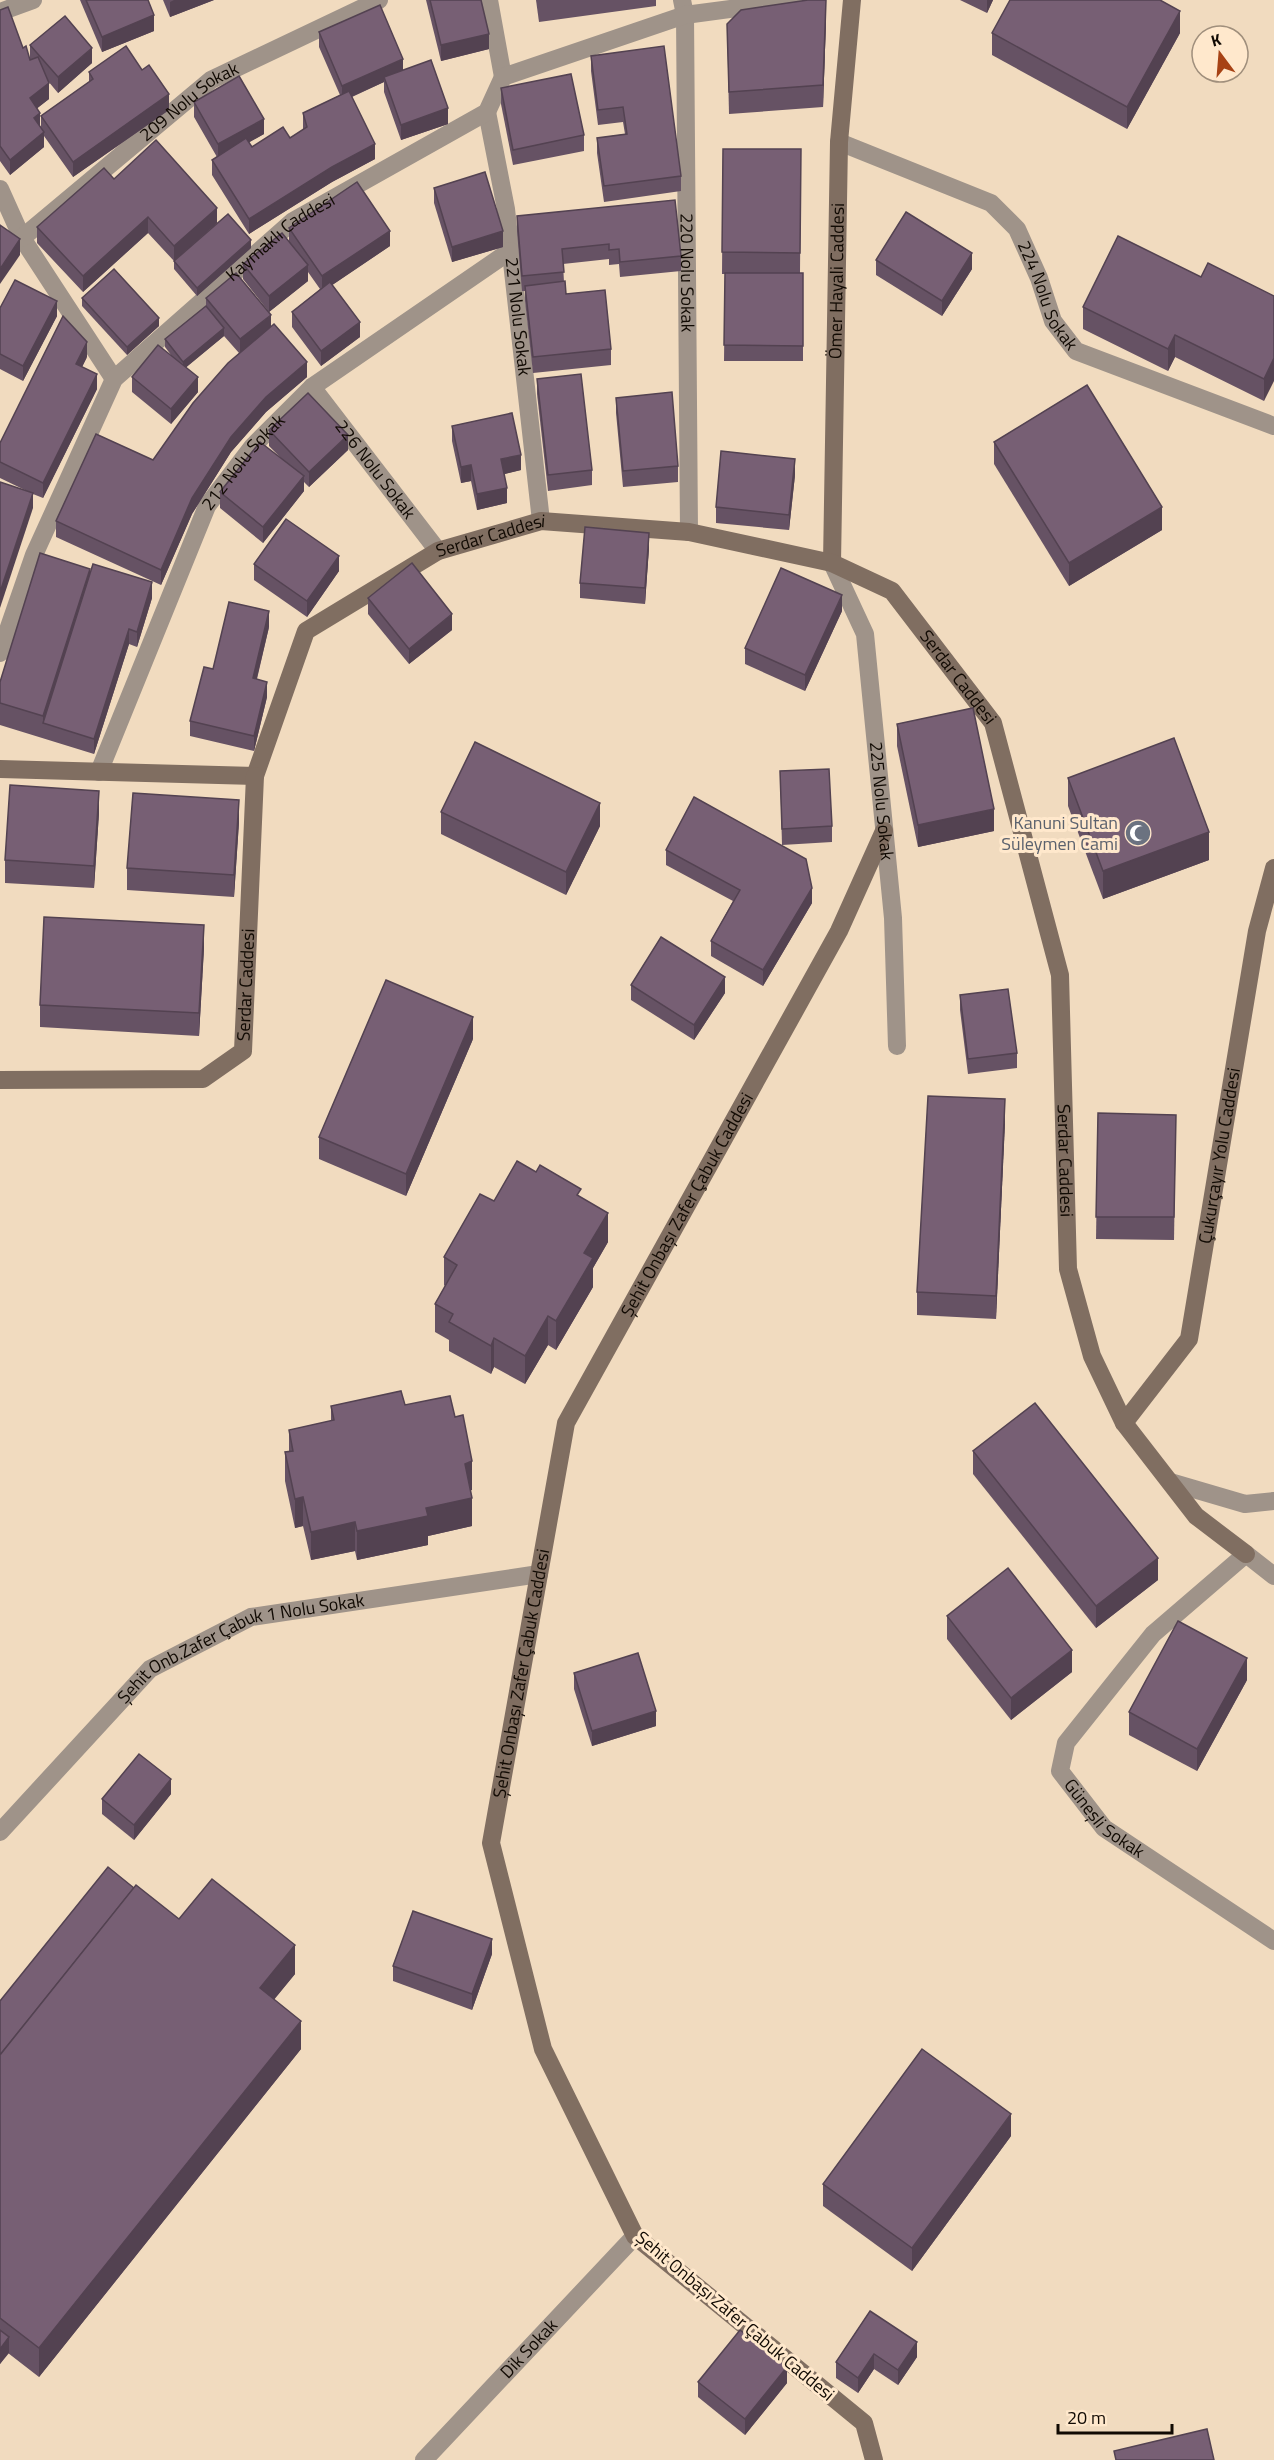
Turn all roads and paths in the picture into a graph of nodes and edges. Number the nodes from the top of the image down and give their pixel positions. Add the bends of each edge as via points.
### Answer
1 (33, 0) edge
2 (380, 0) edge
3 (489, 0) edge
4 (798, 0) edge
5 (852, 0) edge
6 (684, 7) edge
7 (0, 12) edge
8 (503, 77) junction
9 (487, 112) junction
10 (839, 142) junction
11 (0, 189) edge
12 (22, 238) junction
13 (510, 251) junction
14 (114, 379) junction
15 (312, 387) junction
16 (1274, 426) edge
17 (542, 521) junction
18 (689, 532) junction
19 (438, 551) junction
20 (832, 563) junction
21 (0, 653) edge
22 (0, 769) edge
23 (99, 772) junction
24 (255, 776) junction
25 (884, 831) junction
26 (1274, 868) edge
27 (897, 1046) dead end
28 (0, 1080) edge
29 (1124, 1424) junction
30 (1170, 1482) junction
31 (1274, 1501) edge
32 (1246, 1554) junction
33 (539, 1574) junction
34 (1274, 1576) edge
35 (0, 1832) edge
36 (1274, 1941) edge
37 (635, 2236) junction
38 (424, 2460) edge
39 (874, 2460) edge

1 - 7 street
2 - 12 street, 209 Nolu Sokak via 211,80
3 - 8 street
4 - 6 street
5 - 10 street, Ömer Hayali Caddesi
6 - 8 street
6 - 18 street, 220 Nolu Sokak
8 - 9 street
9 - 13 street, 221 Nolu Sokak
9 - 14 street, Kaymaklı Caddesi via 293,221
10 - 16 street, 224 Nolu Sokak via 991,203 1017,230 1053,321 1076,351
10 - 20 street, Ömer Hayali Caddesi
11 - 12 street
12 - 14 street
13 - 15 street, 212 Nolu Sokak
13 - 17 street, 221 Nolu Sokak
14 - 21 street, Kaymaklı Caddesi via 34,555
15 - 19 street, 226 Nolu Sokak
15 - 23 street, 212 Nolu Sokak via 253,446 207,507
17 - 18 street, Serdar Caddesi
17 - 19 street, Serdar Caddesi
18 - 20 street, Serdar Caddesi
19 - 24 street, Serdar Caddesi via 306,632
20 - 25 street, 225 Nolu Sokak via 865,634
20 - 29 street, Serdar Caddesi via 892,591 993,723 1060,975 1068,1269 1092,1356
22 - 23 street
23 - 24 street
24 - 28 street, Serdar Caddesi via 243,1051 203,1079
25 - 27 street, 225 Nolu Sokak via 893,918
25 - 33 street, Şehit Onbaşı Zafer Çabuk Caddesi via 839,932 566,1423
26 - 29 street, Çukurçayır Yolu Caddesi via 1257,931 1189,1339
29 - 30 street, Serdar Caddesi
30 - 31 street via 1245,1504
30 - 32 street, Serdar Caddesi via 1196,1516
32 - 34 street
32 - 36 street, Güneşli Sokak via 1153,1634 1066,1743 1060,1772 1104,1828
33 - 35 street, Şehit Onb.Zafer Çabuk 1 Nolu Sokak via 251,1617 150,1669
33 - 37 street, Şehit Onbaşı Zafer Çabuk Caddesi via 491,1843 543,2049
37 - 38 street, Dik Sokak
37 - 39 street, Şehit Onbaşı Zafer Çabuk Caddesi via 864,2422

